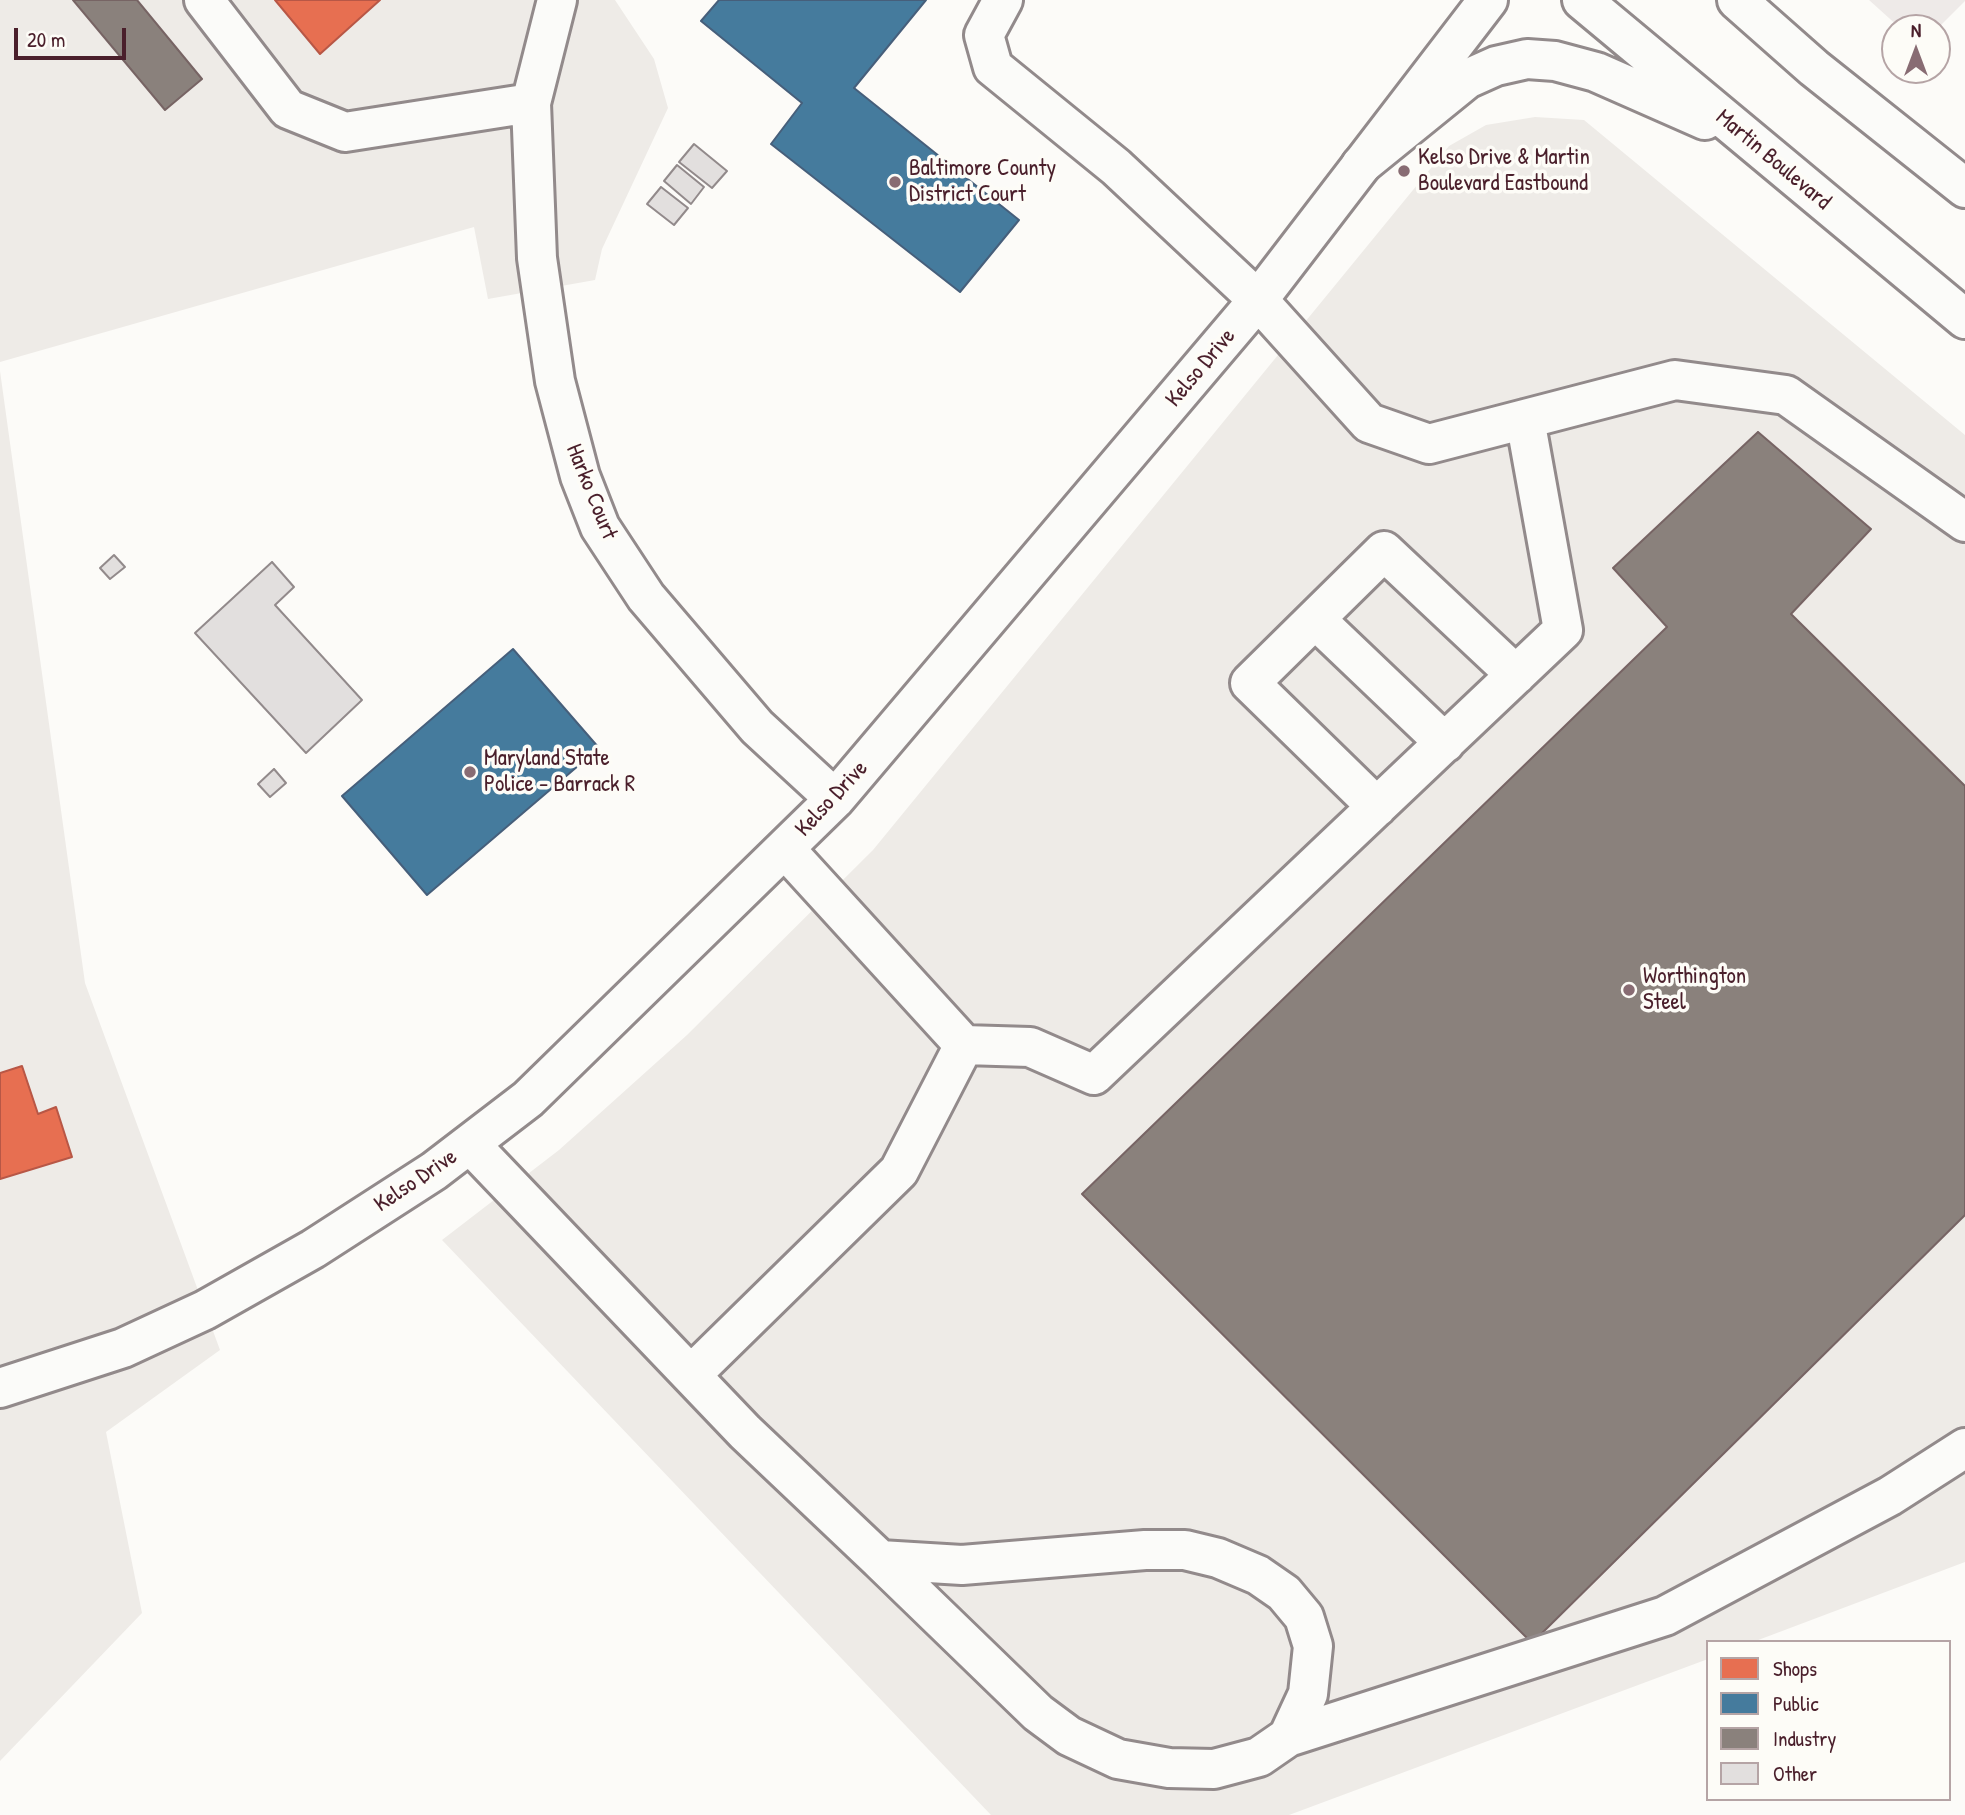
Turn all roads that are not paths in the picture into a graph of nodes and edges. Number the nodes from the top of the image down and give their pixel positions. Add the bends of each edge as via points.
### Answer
1 (204, 0) edge
2 (557, 0) edge
3 (1003, 0) edge
4 (1488, 0) edge
5 (1582, 0) edge
6 (1737, 0) edge
7 (531, 103) junction
8 (1744, 136) junction
9 (1361, 165) junction
10 (1965, 188) edge
11 (1258, 300) junction
12 (1965, 319) edge
13 (1525, 419) junction
14 (1965, 522) edge
15 (1315, 618) junction
16 (1516, 675) junction
17 (1444, 743) junction
18 (835, 799) junction
19 (1377, 807) junction
20 (785, 849) junction
21 (964, 1045) junction
22 (470, 1144) junction
23 (691, 1375) junction
24 (0, 1388) edge
25 (1965, 1448) edge
26 (880, 1560) junction
27 (1288, 1737) junction

1 - 7 street via 288,109 345,132
2 - 7 street, Harko Court
3 - 11 street via 984,34 993,67 1115,167
4 - 9 street, Kelso Drive
5 - 8 street, Martin Boulevard
6 - 10 street
7 - 18 street, Harko Court via 537,258 555,381 580,476 600,527 646,597 702,666 757,727
8 - 9 street via 1597,72 1527,59 1467,79
8 - 12 street, Martin Boulevard
9 - 11 street, Kelso Drive
11 - 13 street via 1369,424 1429,444
11 - 18 street, Kelso Drive
13 - 14 street via 1675,380 1786,396
13 - 16 street via 1563,630
15 - 16 street via 1384,551
15 - 17 street
15 - 19 street via 1250,682
16 - 17 street
17 - 19 street
18 - 20 street, Kelso Drive
19 - 21 street via 1094,1075 1030,1047
20 - 21 street
20 - 22 street, Kelso Drive via 528,1099
21 - 23 street via 899,1171
22 - 23 street
22 - 24 street, Kelso Drive via 313,1249 205,1310 123,1348
23 - 26 street
25 - 27 street via 1890,1496 1665,1616
26 - 27 street via 1038,1713 1069,1735 1118,1759 1169,1769 1214,1769 1259,1757
26 - 27 street via 962,1565 1185,1550 1258,1575 1284,1593 1304,1617 1313,1646 1308,1694

